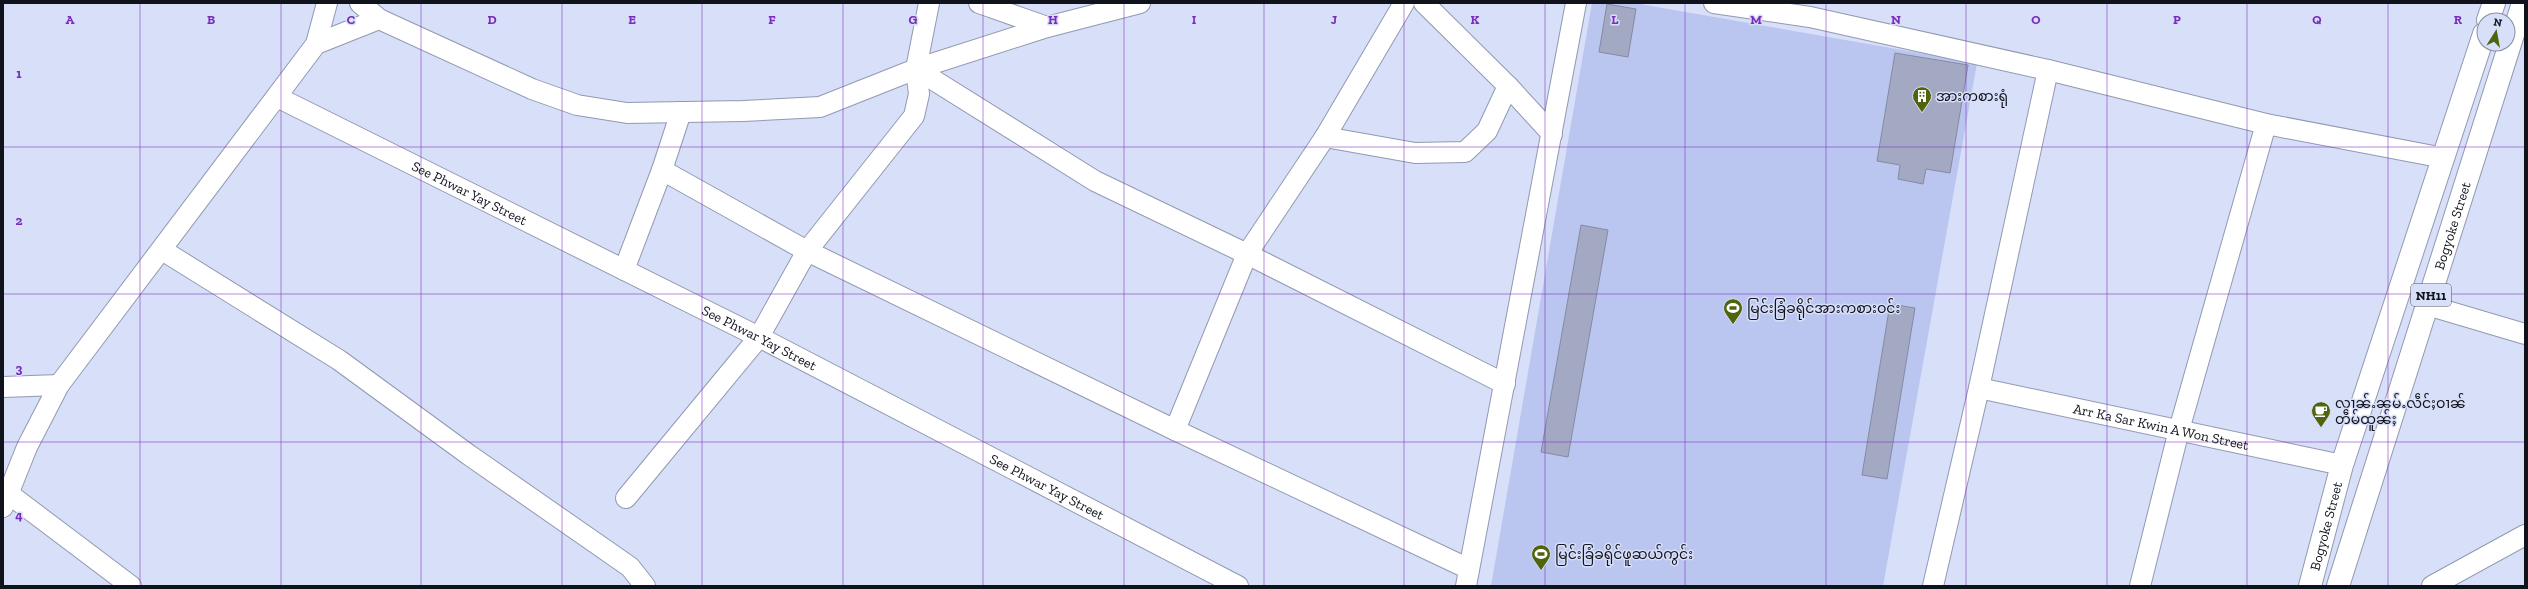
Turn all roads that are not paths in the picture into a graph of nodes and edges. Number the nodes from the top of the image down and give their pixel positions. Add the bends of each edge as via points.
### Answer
1 (327, 3) edge
2 (360, 3) edge
3 (929, 3) edge
4 (978, 3) edge
5 (1140, 3) edge
6 (1404, 3) edge
7 (1424, 3) edge
8 (1576, 3) edge
9 (1714, 3) edge
10 (2523, 3) edge
11 (379, 19) junction
12 (1047, 27) junction
13 (316, 44) junction
14 (2478, 52) edge
15 (916, 69) junction
16 (2048, 70) junction
17 (1508, 86) junction
18 (277, 97) junction
19 (681, 112) junction
20 (2266, 124) junction
21 (1552, 134) junction
22 (1325, 137) junction
23 (2444, 158) junction
24 (662, 170) junction
25 (162, 250) junction
26 (807, 251) junction
27 (1247, 254) junction
28 (624, 270) junction
29 (2427, 305) junction
30 (2525, 334) edge
31 (759, 337) junction
32 (1505, 384) junction
33 (59, 385) junction
34 (3, 387) edge
35 (1979, 388) junction
36 (1175, 430) junction
37 (2179, 430) junction
38 (2342, 465) junction
39 (626, 498) dead end
40 (6, 500) edge
41 (2525, 535) edge
42 (1467, 578) edge
43 (132, 586) edge
44 (645, 586) edge
45 (1238, 586) edge
46 (1933, 586) edge
47 (2140, 586) edge
48 (2310, 586) edge
49 (2338, 586) edge
50 (2432, 586) edge

1 - 13 street
2 - 11 street
3 - 15 street
4 - 12 street
5 - 12 street
6 - 22 street
7 - 17 street
8 - 21 street
9 - 16 street via 1810,17
10 - 29 highway, Bogyoke Street / NH11
11 - 13 street
11 - 19 street via 532,89 577,105 627,113
12 - 15 street
13 - 18 street
14 - 23 highway, Bogyoke Street / NH11
15 - 19 street via 820,106
15 - 26 street via 919,94 914,116
15 - 27 street via 1094,181
16 - 20 street
16 - 35 street
17 - 21 street
17 - 22 street via 1487,131 1465,152 1415,153
18 - 25 street
18 - 28 street, See Phwar Yay Street
19 - 24 street
20 - 23 street
20 - 37 street
21 - 32 street
22 - 27 street
23 - 38 highway, Bogyoke Street / NH11
24 - 26 street
24 - 28 street
25 - 33 street
25 - 44 street via 339,360 469,455 630,567
26 - 31 street
26 - 36 street
27 - 32 street
27 - 36 street
28 - 31 street, See Phwar Yay Street
29 - 30 street
29 - 49 highway, Bogyoke Street / NH11
31 - 39 street
31 - 45 street, See Phwar Yay Street
32 - 42 street
33 - 34 street
33 - 40 street via 27,447
35 - 37 street, Arr Ka Sar Kwin A Won Street
35 - 46 street
36 - 42 street
37 - 38 street, Arr Ka Sar Kwin A Won Street
37 - 47 street
38 - 48 highway, Bogyoke Street / NH11
40 - 43 street
41 - 50 street

